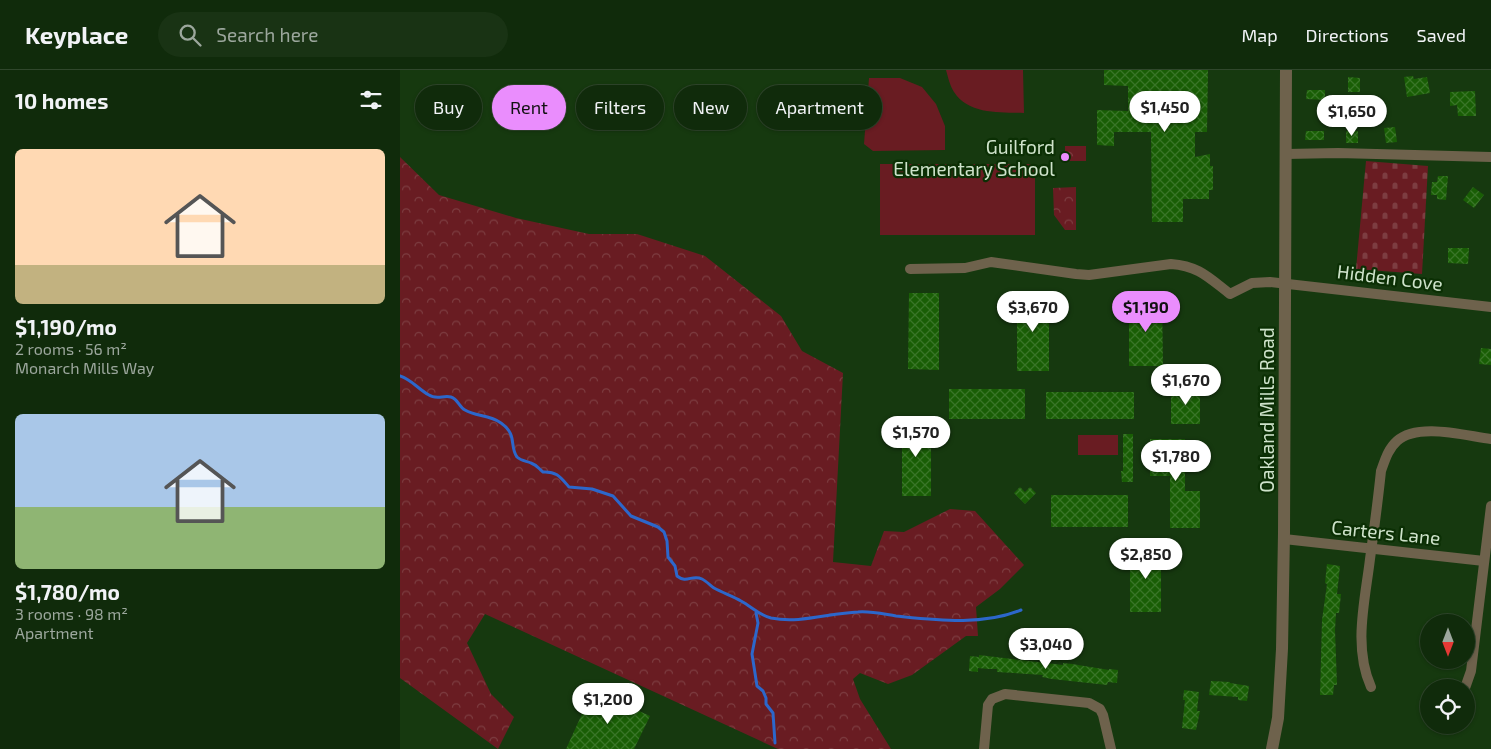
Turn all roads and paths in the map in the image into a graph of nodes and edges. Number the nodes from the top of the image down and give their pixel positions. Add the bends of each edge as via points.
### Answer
1 (1286, 70) edge
2 (1286, 154) junction
3 (1491, 157) edge
4 (910, 269) dead end
5 (1286, 283) junction
6 (1491, 306) edge
7 (1491, 439) edge
8 (1491, 506) edge
9 (1284, 539) junction
10 (1372, 548) junction
11 (1484, 561) junction
12 (1469, 679) edge
13 (1371, 687) dead end
14 (984, 749) edge
15 (1111, 749) edge
16 (1272, 749) edge

1 - 2 street, Oakland Mills Road
2 - 3 street
2 - 5 street, Oakland Mills Road
4 - 5 street, Hidden Cove via 964,268 991,262 1089,275 1171,264 1198,270 1230,294 1252,283
5 - 6 street, Hidden Cove
5 - 9 street, Oakland Mills Road
7 - 10 street via 1433,431 1417,432 1397,441 1381,471
8 - 11 street
9 - 10 street, Carters Lane
9 - 16 street, Oakland Mills Road via 1280,688
10 - 11 street, Carters Lane
10 - 13 street via 1361,645 1362,661
11 - 12 street
14 - 15 street via 988,705 992,699 1005,694 1095,706 1103,715

